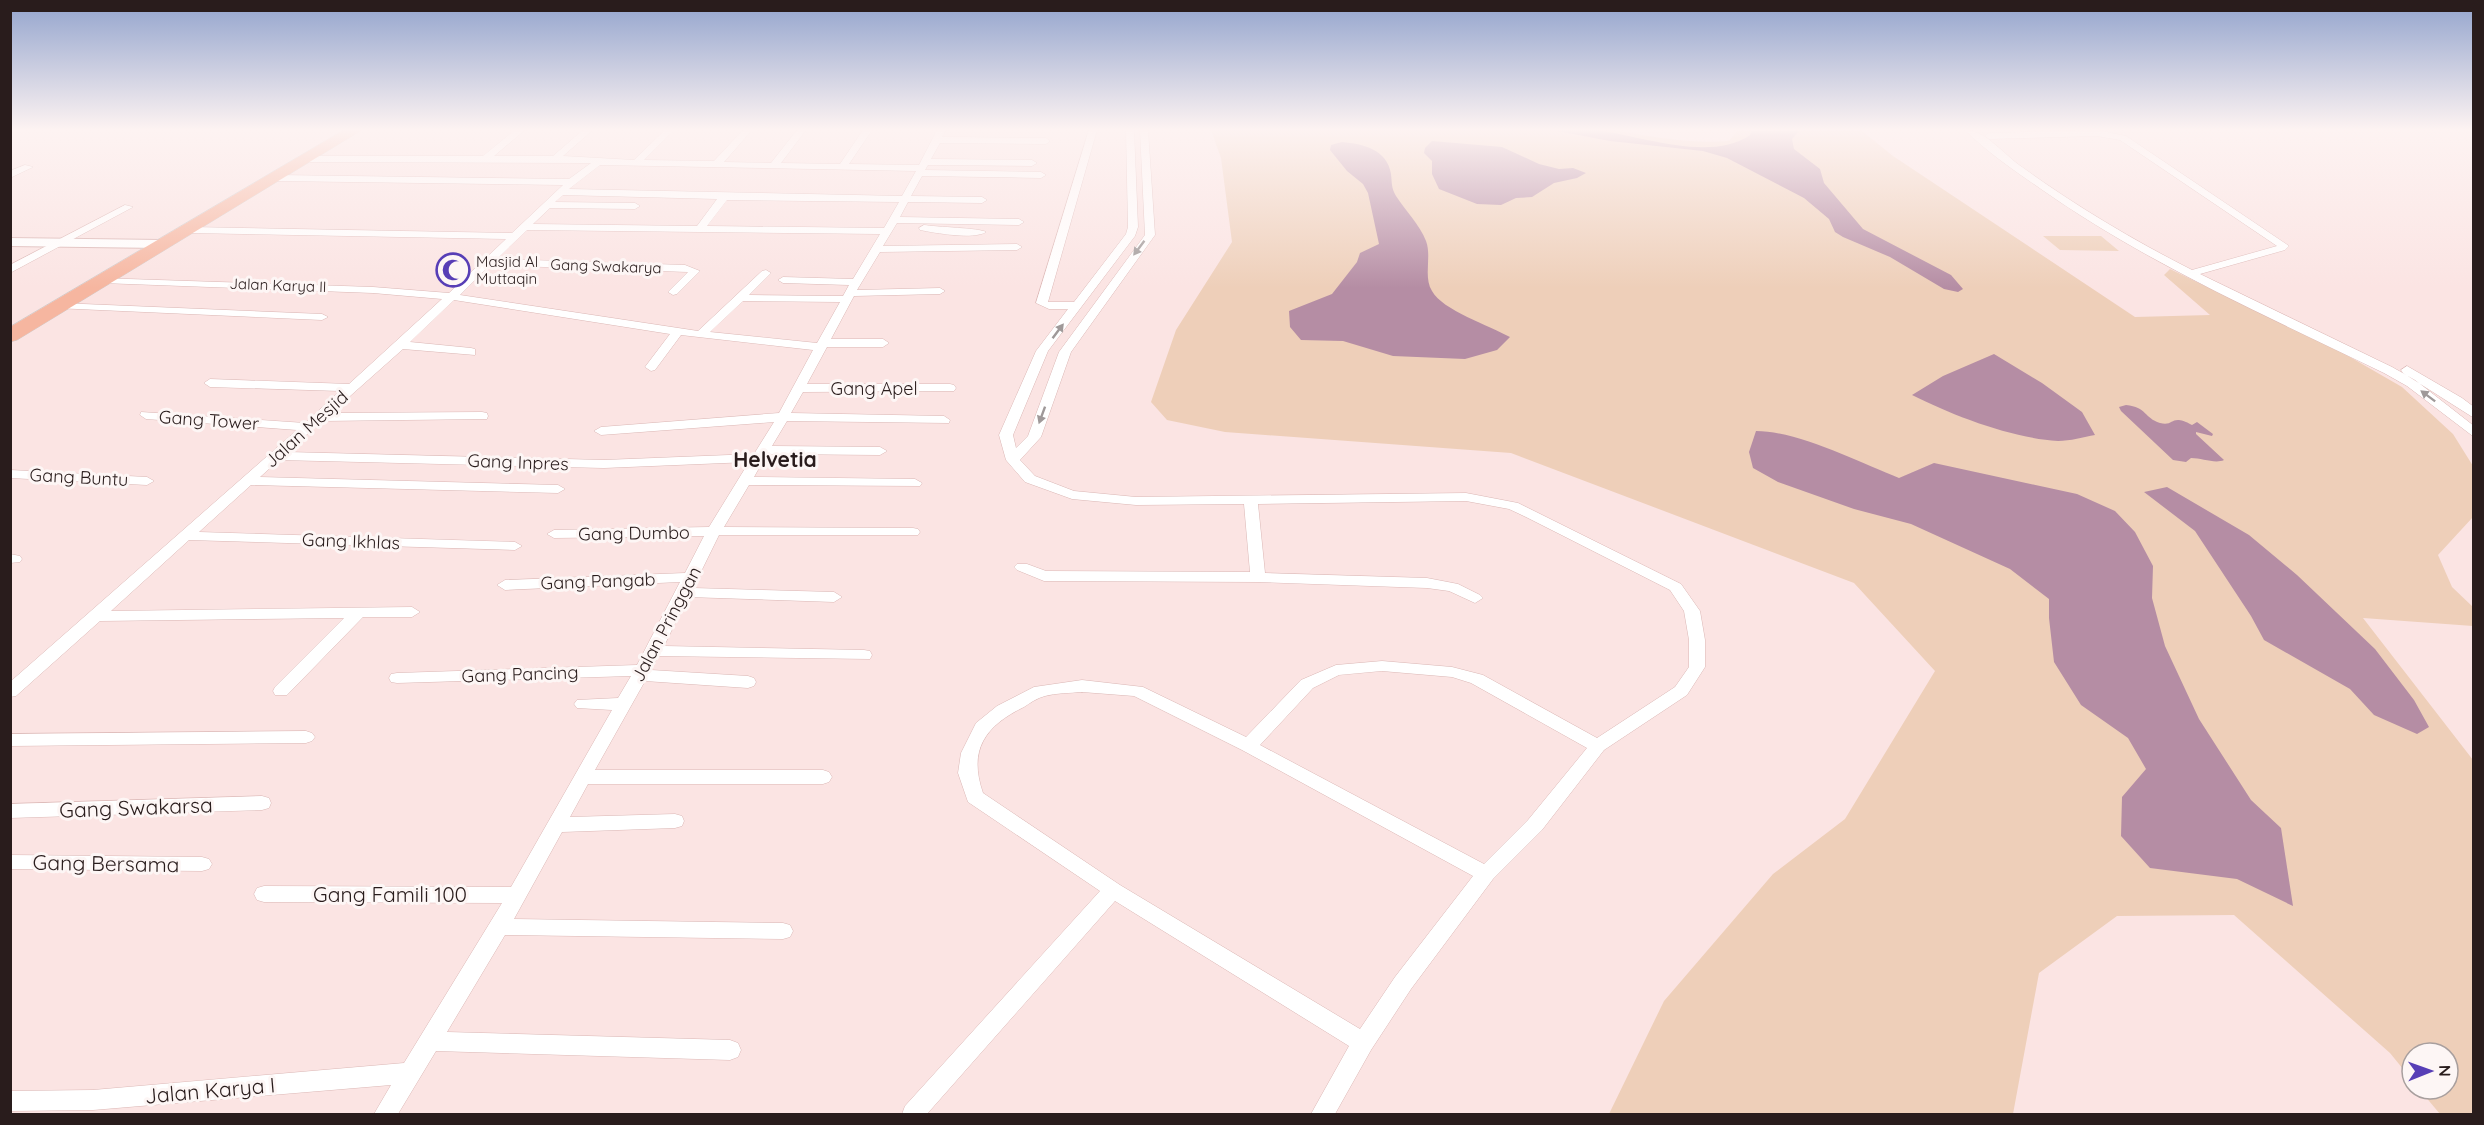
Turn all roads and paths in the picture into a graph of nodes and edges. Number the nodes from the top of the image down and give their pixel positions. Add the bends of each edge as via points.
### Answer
1 (253, 182) edge
2 (269, 182) edge
3 (422, 182) edge
4 (572, 182) edge
5 (913, 182) edge
6 (1078, 182) edge
7 (1132, 182) edge
8 (1148, 182) edge
9 (2036, 182) edge
10 (2050, 182) edge
11 (2189, 182) edge
12 (567, 187) junction
13 (724, 197) junction
14 (904, 199) junction
15 (982, 200) dead end
16 (548, 205) junction
17 (635, 206) dead end
18 (128, 207) dead end
19 (1019, 222) dead end
20 (890, 226) junction
21 (190, 230) junction
22 (699, 230) junction
23 (519, 232) junction
24 (981, 232) dead end
25 (10, 242) edge
26 (57, 243) junction
27 (161, 244) junction
28 (1017, 247) dead end
29 (875, 249) junction
30 (487, 262) junction
31 (10, 270) edge
32 (2201, 270) junction
33 (766, 273) dead end
34 (1100, 274) junction
35 (2189, 274) junction
36 (1118, 276) junction
37 (102, 280) junction
38 (783, 280) dead end
39 (850, 291) junction
40 (940, 291) dead end
41 (673, 292) dead end
42 (453, 297) junction
43 (741, 298) junction
44 (1077, 305) junction
45 (59, 306) junction
46 (322, 317) dead end
47 (678, 331) junction
48 (701, 335) junction
49 (10, 336) edge
50 (883, 343) dead end
51 (400, 345) junction
52 (822, 345) junction
53 (471, 352) dead end
54 (651, 367) dead end
55 (210, 383) dead end
56 (352, 388) junction
57 (798, 388) junction
58 (950, 388) dead end
59 (2474, 414) edge
60 (146, 415) dead end
61 (482, 416) dead end
62 (320, 417) junction
63 (783, 417) junction
64 (944, 420) dead end
65 (308, 427) junction
66 (601, 431) dead end
67 (2474, 433) edge
68 (880, 451) dead end
69 (761, 454) junction
70 (277, 456) junction
71 (1013, 460) junction
72 (10, 474) edge
73 (147, 481) dead end
74 (249, 481) junction
75 (745, 481) junction
76 (915, 483) dead end
77 (558, 489) dead end
78 (1251, 501) junction
79 (714, 531) junction
80 (913, 532) dead end
81 (554, 534) dead end
82 (188, 536) junction
83 (515, 546) dead end
84 (1022, 567) dead end
85 (692, 577) junction
86 (1258, 577) junction
87 (505, 585) dead end
88 (683, 592) junction
89 (834, 597) dead end
90 (1475, 598) dead end
91 (359, 612) junction
92 (412, 612) dead end
93 (95, 616) junction
94 (653, 651) junction
95 (864, 654) dead end
96 (641, 672) junction
97 (10, 675) edge
98 (28, 675) junction
99 (396, 678) dead end
100 (748, 682) dead end
101 (281, 691) dead end
102 (10, 692) edge
103 (583, 704) dead end
104 (623, 704) junction
105 (306, 737) dead end
106 (10, 740) edge
107 (1248, 746) junction
108 (1598, 746) junction
109 (583, 777) junction
110 (823, 777) dead end
111 (262, 803) dead end
112 (10, 811) edge
113 (675, 821) dead end
114 (555, 825) junction
115 (10, 862) edge
116 (202, 864) dead end
117 (1486, 874) junction
118 (1113, 890) junction
119 (264, 894) dead end
120 (516, 895) junction
121 (499, 927) junction
122 (783, 931) dead end
123 (430, 1041) junction
124 (1363, 1043) junction
125 (730, 1050) dead end
126 (410, 1073) junction
127 (10, 1101) edge
128 (88, 1107) edge
129 (387, 1114) edge
130 (913, 1114) edge
131 (1323, 1114) edge

1 - 27 highway
2 - 21 highway
3 - 12 street
4 - 12 street, Jalan Mesjid
5 - 14 street, Jalan Pringgan
6 - 44 street via 1042,303
7 - 34 street via 1134,227
8 -> 36 street via 1150,235
9 - 35 street
10 - 32 street
11 - 32 street via 2284,246
12 - 13 street
12 - 16 street, Jalan Mesjid
13 - 14 street
13 - 22 street
14 - 15 street
14 - 20 street, Jalan Pringgan
16 - 17 street
16 - 23 street, Jalan Mesjid
18 - 26 street
19 - 20 street
20 - 22 street
20 - 24 street
20 - 29 street, Jalan Pringgan
21 - 23 street
21 - 27 highway
22 - 23 street
23 - 30 street, Jalan Mesjid
25 - 26 street
26 - 27 street
26 - 31 street
27 - 37 highway
28 - 29 street
29 - 39 street, Jalan Pringgan
30 - 41 street, Gang Swakarya via 695,270
30 - 42 street, Jalan Mesjid
32 - 35 street
32 - 59 street via 2390,359
33 - 43 street
34 - 36 street
34 - 44 street
67 -> 35 street via 2395,374
36 -> 71 street via 1065,352 1034,438
37 - 42 street, Jalan Karya II via 286,285
37 - 45 highway
38 - 39 street
39 - 40 street
39 - 43 street
39 - 52 street, Jalan Pringgan
42 - 47 street, Jalan Karya II
42 - 51 street, Jalan Mesjid
43 - 48 street
71 -> 44 street via 1006,435 1042,351
45 - 46 street
45 - 49 highway
47 - 48 street, Jalan Karya II
47 - 54 street
48 - 52 street, Jalan Karya II
50 - 52 street, Jalan Karya II
51 - 53 street
51 - 56 street, Jalan Mesjid
52 - 57 street, Jalan Pringgan
55 - 56 street
56 - 62 street, Jalan Mesjid
57 - 58 street, Gang Apel
57 - 63 street, Jalan Pringgan
60 - 65 street, Gang Tower
61 - 62 street
62 - 65 street, Jalan Mesjid
63 - 64 street
63 - 66 street
63 - 69 street, Jalan Pringgan
65 - 70 street, Jalan Mesjid
68 - 69 street, Gang Inpres
69 - 70 street, Gang Inpres via 549,463
69 - 75 street, Jalan Pringgan
70 - 74 street, Jalan Mesjid
71 - 78 street via 1030,478 1072,495 1137,501
72 - 73 street, Gang Buntu
74 - 77 street
74 - 82 street, Jalan Mesjid
75 - 76 street
75 - 79 street, Jalan Pringgan
78 - 86 street
78 - 108 street via 1430,496 1489,501 1523,511 1676,587 1692,611 1697,667 1681,692
79 - 80 street, Gang Dumbo
79 - 81 street, Gang Dumbo
79 - 85 street, Jalan Pringgan
82 - 83 street, Gang Ikhlas
82 - 93 street, Jalan Mesjid
84 - 86 street via 1044,576
85 - 87 street, Gang Pangab
85 - 88 street, Jalan Pringgan
86 - 90 street via 1427,583 1453,587
88 - 89 street
88 - 94 street, Jalan Pringgan
91 - 92 street
91 - 93 street
91 - 101 street
93 - 98 street, Jalan Mesjid
94 - 95 street
94 - 96 street, Jalan Pringgan
96 - 99 street, Gang Pancing
96 - 100 street, Gang Pancing
96 - 104 street, Jalan Pringgan
97 - 98 street
98 - 102 street, Jalan Mesjid
103 - 104 street
104 - 109 street, Jalan Pringgan
105 - 106 street
107 - 108 street via 1307,684 1336,670 1382,666 1477,678
107 - 117 street
107 - 118 street via 1137,691 1082,686 1040,691 1002,710 982,727 970,753 967,773 975,796
108 - 117 street via 1535,825
109 - 110 street
109 - 114 street, Jalan Pringgan
111 - 112 street, Gang Swakarsa
113 - 114 street
114 - 120 street, Jalan Pringgan
115 - 116 street, Gang Bersama
117 - 124 street
118 - 124 street
118 - 130 street
119 - 120 street, Gang Famili 100
120 - 121 street, Jalan Pringgan
121 - 122 street
121 - 123 street, Jalan Pringgan
123 - 125 street
123 - 126 street, Jalan Pringgan
124 - 131 street
126 - 128 street, Jalan Karya I
126 - 129 street, Jalan Pringgan
127 - 128 street, Jalan Karya I

